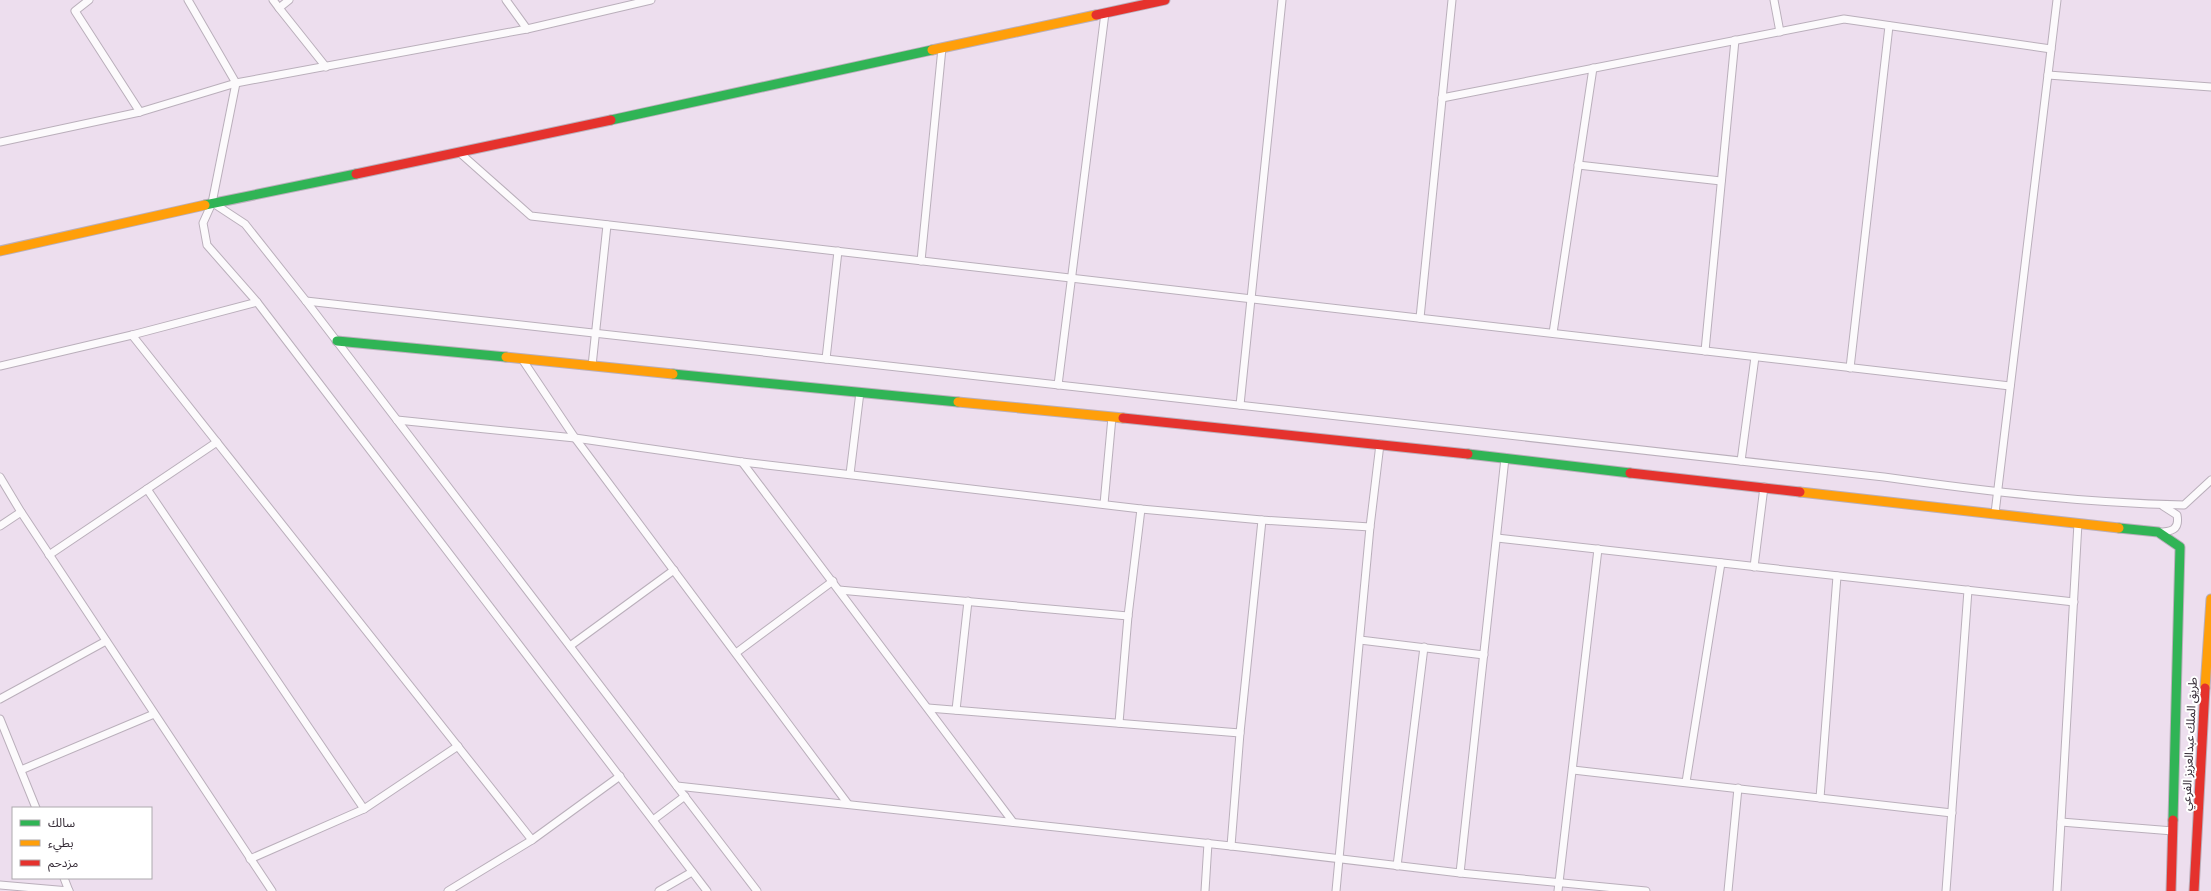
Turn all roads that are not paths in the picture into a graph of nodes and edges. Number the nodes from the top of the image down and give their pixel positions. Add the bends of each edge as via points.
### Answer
1 (89, 0) edge
2 (188, 0) edge
3 (273, 0) edge
4 (289, 0) edge
5 (506, 0) edge
6 (652, 0) edge
7 (1165, 0) edge
8 (1282, 0) edge
9 (1452, 0) edge
10 (1774, 0) edge
11 (2057, 0) edge
12 (279, 8) junction
13 (1104, 13) junction
14 (1889, 26) junction
15 (527, 29) junction
16 (1780, 32) junction
17 (1735, 40) junction
18 (942, 48) junction
19 (2051, 49) junction
20 (326, 67) junction
21 (1593, 68) junction
22 (2048, 75) junction
23 (236, 83) junction
24 (2211, 87) edge
25 (1442, 98) junction
26 (140, 112) junction
27 (0, 142) edge
28 (460, 153) junction
29 (1578, 165) junction
30 (1721, 181) junction
31 (212, 203) junction
32 (607, 225) junction
33 (0, 251) edge
34 (838, 251) junction
35 (921, 261) junction
36 (1072, 278) junction
37 (1252, 299) junction
38 (306, 301) junction
39 (257, 302) junction
40 (1420, 318) junction
41 (594, 333) junction
42 (1554, 333) junction
43 (132, 335) junction
44 (337, 341) junction
45 (1705, 351) junction
46 (1755, 357) junction
47 (522, 359) junction
48 (826, 359) junction
49 (0, 366) edge
50 (592, 366) junction
51 (1850, 368) junction
52 (1058, 385) junction
53 (2010, 386) junction
54 (860, 392) junction
55 (1240, 405) junction
56 (1112, 417) junction
57 (397, 420) junction
58 (575, 438) junction
59 (217, 442) junction
60 (1380, 444) junction
61 (1505, 458) junction
62 (1741, 461) junction
63 (742, 462) junction
64 (850, 474) junction
65 (0, 477) edge
66 (2211, 480) edge
67 (1764, 488) junction
68 (147, 489) junction
69 (1996, 493) junction
70 (1104, 504) junction
71 (2159, 505) junction
72 (1141, 509) junction
73 (21, 512) junction
74 (1995, 514) junction
75 (1262, 520) junction
76 (2078, 523) junction
77 (0, 526) edge
78 (1370, 527) junction
79 (2158, 532) junction
80 (1497, 538) junction
81 (1598, 549) junction
82 (49, 554) junction
83 (1721, 563) junction
84 (1754, 567) junction
85 (674, 570) junction
86 (1837, 576) junction
87 (833, 581) junction
88 (839, 590) junction
89 (1968, 590) junction
90 (2211, 599) edge
91 (968, 601) junction
92 (2074, 602) junction
93 (1128, 616) junction
94 (1360, 640) junction
95 (106, 641) junction
96 (570, 646) junction
97 (1424, 648) junction
98 (736, 653) junction
99 (1484, 655) junction
100 (0, 699) edge
101 (928, 708) junction
102 (956, 710) junction
103 (154, 714) junction
104 (0, 719) edge
105 (1120, 723) junction
106 (1240, 733) junction
107 (458, 746) junction
108 (20, 770) junction
109 (1573, 770) junction
110 (620, 776) junction
111 (1686, 782) junction
112 (677, 786) junction
113 (1738, 788) junction
114 (685, 796) junction
115 (1820, 798) junction
116 (848, 804) junction
117 (36, 807) edge
118 (364, 809) junction
119 (1952, 813) junction
120 (653, 820) junction
121 (1013, 822) junction
122 (2061, 822) junction
123 (2173, 831) junction
124 (532, 840) junction
125 (1208, 843) junction
126 (1231, 846) junction
127 (250, 859) junction
128 (1339, 859) junction
129 (1397, 866) junction
130 (692, 872) junction
131 (1460, 873) junction
132 (64, 879) edge
133 (1560, 883) junction
134 (0, 886) edge
135 (69, 891) edge
136 (272, 891) edge
137 (448, 891) edge
138 (659, 891) edge
139 (707, 891) edge
140 (757, 891) edge
141 (1205, 891) edge
142 (1336, 891) edge
143 (1558, 891) edge
144 (1646, 891) edge
145 (1728, 891) edge
146 (1946, 891) edge
147 (2057, 891) edge
148 (2171, 891) edge
149 (2194, 891) edge

1 - 26 street via 75,11
2 - 23 street
3 - 12 street
4 - 12 street
5 - 15 street
6 - 15 street
7 - 13 street
8 - 37 street
9 - 25 street
10 - 16 street
11 - 19 street
12 - 20 street
13 - 18 street
13 - 36 street
14 - 16 street via 1844,19
14 - 19 street
14 - 51 street
15 - 20 street
16 - 17 street
17 - 21 street
17 - 30 street
18 - 28 street
18 - 35 street
19 - 22 street
20 - 23 street
21 - 25 street
21 - 29 street
22 - 24 street
22 - 53 street
23 - 26 street
23 - 31 street
25 - 40 street
26 - 27 street
28 - 31 street
28 - 32 street via 531,216
29 - 30 street
29 - 42 street
30 - 45 street
31 - 33 street
31 - 38 street via 245,224
31 - 39 street via 203,223 207,245
32 - 34 street
32 - 41 street
34 - 35 street
34 - 48 street
35 - 36 street
36 - 37 street
36 - 52 street
37 - 40 street
37 - 55 street
38 - 41 street
38 - 44 street
39 - 43 street
39 - 110 street
40 - 42 street
41 - 48 street
41 - 50 street
42 - 45 street
43 - 49 street
43 - 59 street
44 - 47 street
44 - 57 street
45 - 46 street
46 - 51 street
46 - 62 street
47 - 50 street
47 - 58 street
48 - 52 street
50 - 54 street
51 - 53 street
52 - 55 street
53 - 69 street
54 - 56 street
54 - 64 street
55 - 62 street
56 - 60 street
56 - 70 street
57 - 58 street
57 - 96 street
58 - 63 street
58 - 85 street
59 - 68 street
59 - 107 street
60 - 61 street
60 - 78 street
61 - 67 street
61 - 80 street
62 - 69 street
63 - 64 street
63 - 87 street
64 - 70 street
65 - 73 street
66 - 71 street via 2184,505
67 - 74 street
67 - 84 street
68 - 82 street
68 - 118 street
69 - 71 street
69 - 74 street
70 - 72 street
71 - 79 street via 2177,515 2178,522 2171,532
72 - 75 street
72 - 93 street
73 - 77 street
73 - 82 street
74 - 76 street
75 - 78 street
75 - 106 street
76 - 79 street
76 - 92 street
78 - 94 street
79 - 123 street via 2180,547
80 - 81 street
80 - 99 street
81 - 83 street
81 - 109 street
82 - 95 street
83 - 84 street
83 - 111 street
84 - 86 street
85 - 96 street
85 - 98 street
86 - 89 street
86 - 115 street
87 - 88 street
87 - 98 street
88 - 91 street
88 - 101 street
89 - 92 street
89 - 119 street
90 - 149 street, طريق الملك عبدالعزيز الفرعي via 2206,641
91 - 93 street
91 - 102 street
92 - 122 street
93 - 105 street
94 - 97 street
94 - 128 street
95 - 100 street
95 - 103 street
96 - 112 street
97 - 99 street
97 - 129 street
98 - 116 street
99 - 131 street
101 - 102 street
101 - 121 street
102 - 105 street
103 - 108 street
103 - 127 street
104 - 108 street
105 - 106 street
106 - 126 street
107 - 118 street
107 - 124 street
108 - 117 street
109 - 111 street
109 - 133 street
110 - 120 street
110 - 124 street
111 - 113 street
112 - 114 street
112 - 116 street
113 - 115 street
113 - 145 street
114 - 120 street
114 - 140 street
115 - 119 street
116 - 121 street
118 - 127 street
119 - 146 street
120 - 130 street
121 - 125 street
122 - 123 street
122 - 147 street
123 - 148 street
124 - 137 street
125 - 126 street
125 - 141 street
126 - 128 street
127 - 136 street
128 - 129 street
128 - 142 street
129 - 131 street
130 - 138 street
130 - 139 street
131 - 133 street
132 - 135 street
133 - 143 street
133 - 144 street
134 - 135 street

